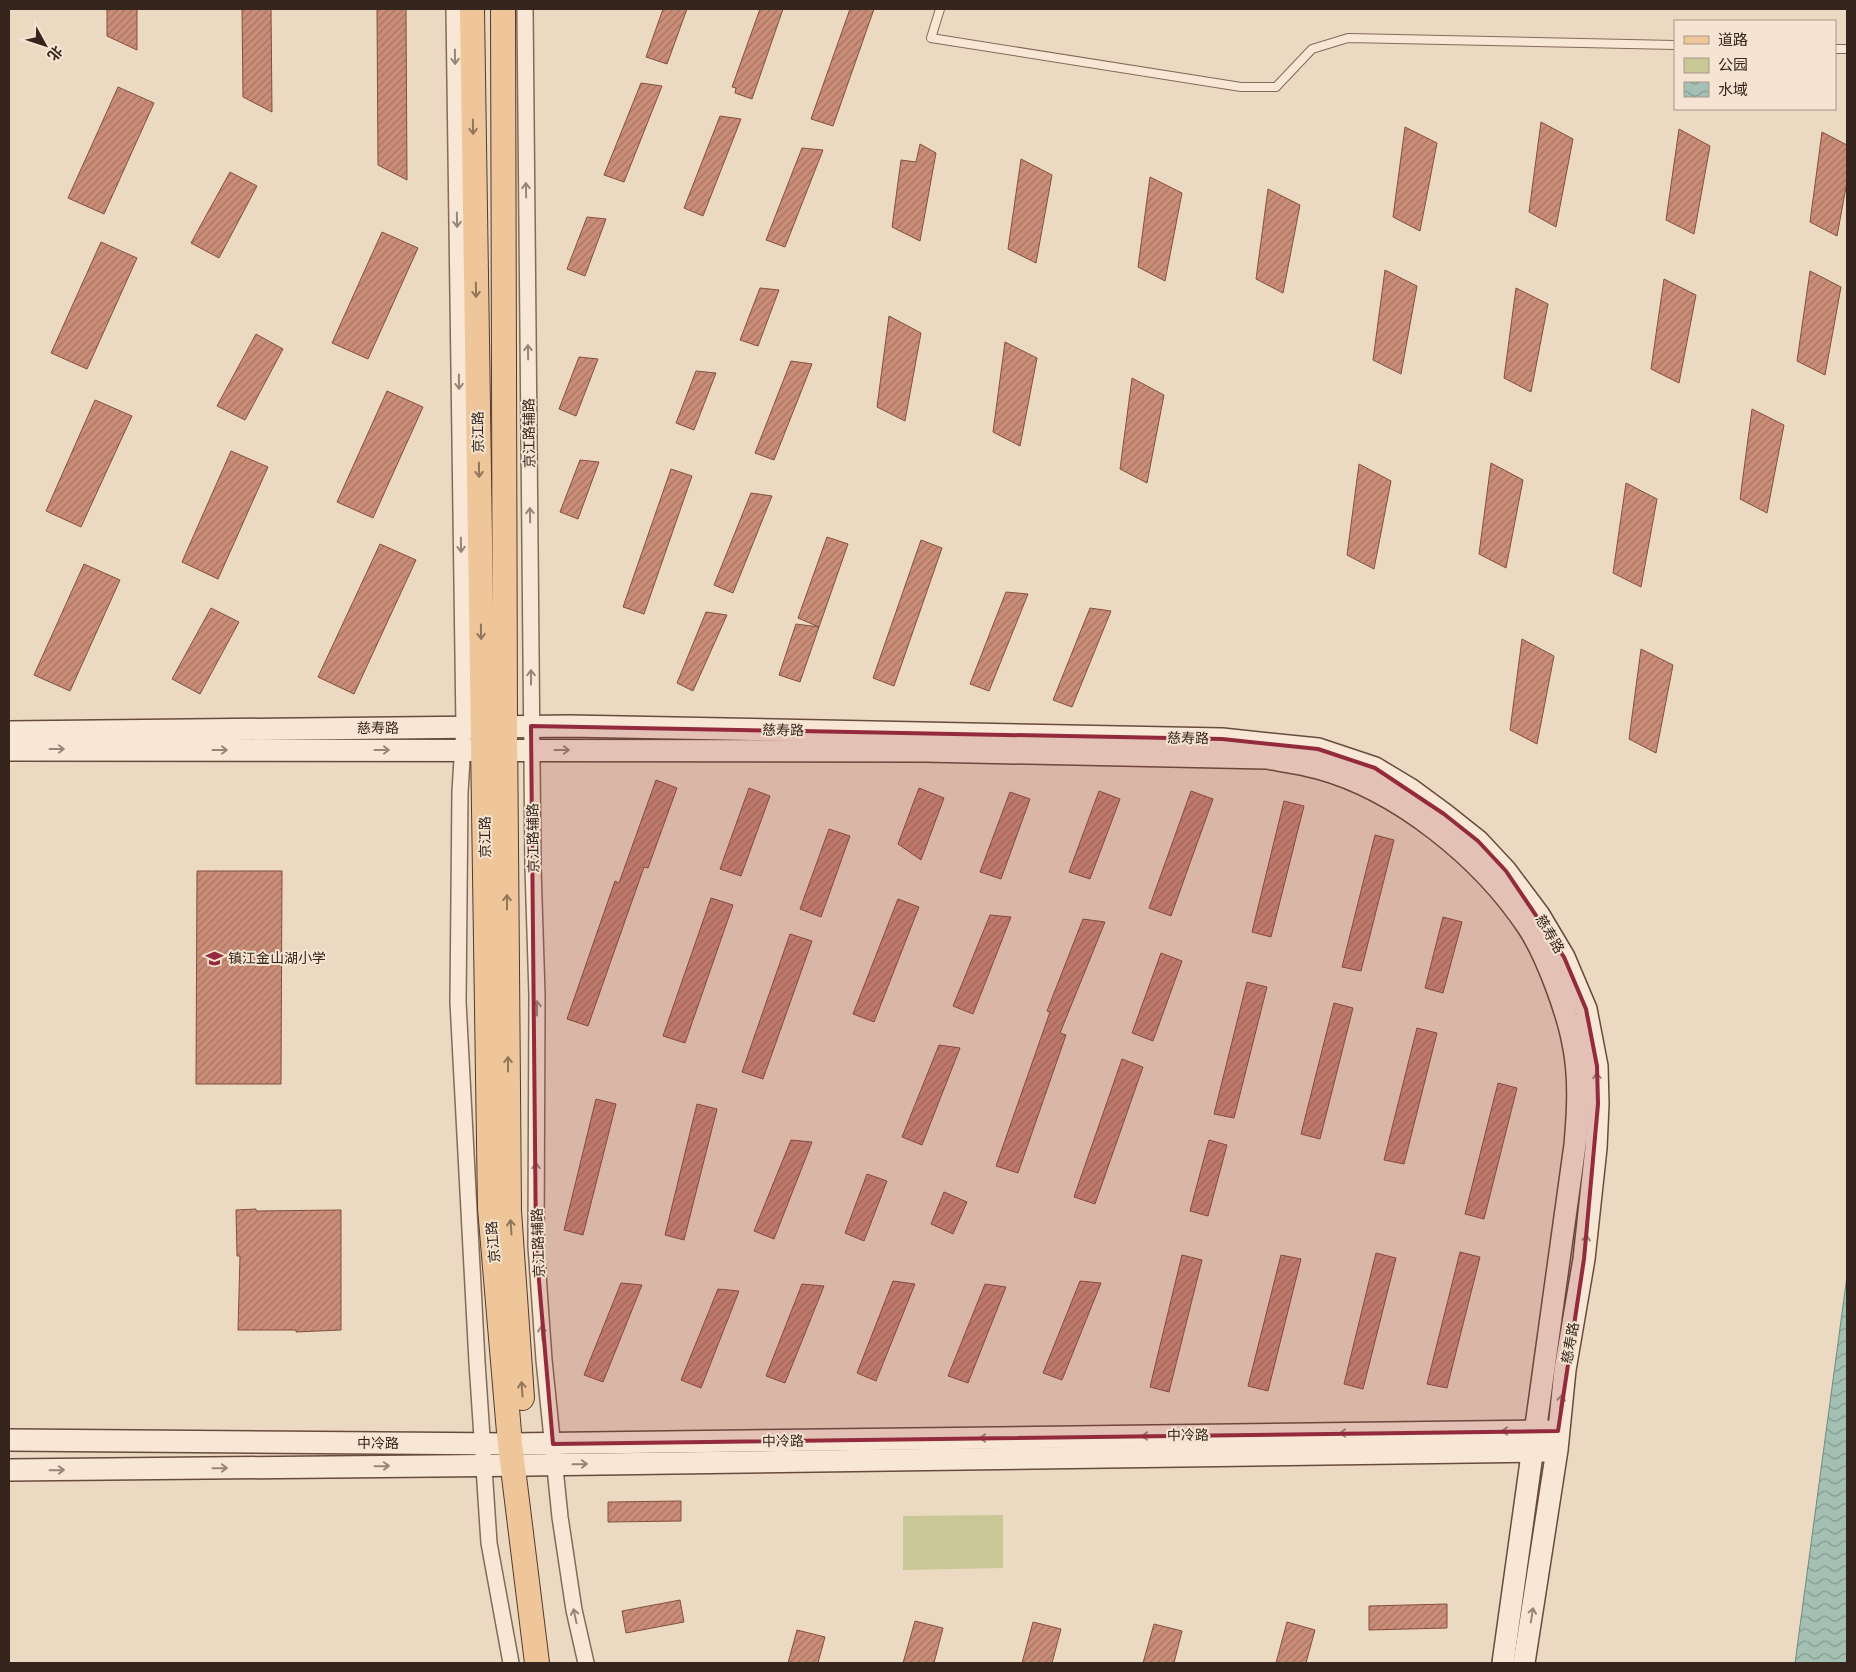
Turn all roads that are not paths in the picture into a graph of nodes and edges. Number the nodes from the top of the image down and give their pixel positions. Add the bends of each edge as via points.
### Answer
1 (454, 9) edge
2 (472, 9) edge
3 (503, 9) edge
4 (525, 9) edge
5 (940, 9) edge
6 (1674, 45) edge
7 (531, 726) junction
8 (484, 727) junction
9 (9, 732) edge
10 (9, 750) edge
11 (484, 750) junction
12 (532, 750) junction
13 (9, 1440) edge
14 (1535, 1441) junction
15 (1557, 1441) junction
16 (483, 1444) junction
17 (519, 1454) junction
18 (554, 1454) junction
19 (484, 1465) junction
20 (9, 1470) edge
21 (511, 1663) edge
22 (537, 1663) edge
23 (554, 1663) edge
24 (586, 1663) edge
25 (1503, 1663) edge
26 (1524, 1663) edge

1 -> 8 street
2 -> 8 main road, 京江路
3 - 8 main road, 京江路
7 -> 4 street, 京江路辅路
5 - 6 lane via 931,38 1241,87 1276,87 1312,49 1348,38
7 - 8 street, 慈寿路
7 - 12 street, 京江路辅路
15 -> 7 street, 慈寿路 via 1565,1370 1584,1259 1596,1148 1597,1066 1586,1009 1564,957 1539,915 1506,871 1478,840 1410,789 1374,768 1318,750 1222,739
8 - 9 street, 慈寿路
8 - 11 main road, 京江路
10 -> 11 street, 慈寿路
11 - 12 street, 慈寿路
11 - 16 street via 460,792 458,1002
11 - 17 main road, 京江路 via 490,1208
12 -> 14 street, 慈寿路 via 925,751 1266,758 1319,768 1367,787 1441,832 1500,891 1528,928 1547,964 1573,1043 1579,1099 1576,1145
18 -> 12 street, 京江路辅路 via 536,1246
13 - 16 street, 中冷路
14 - 15 street, 中冷路
14 - 18 street, 中冷路
14 - 25 street, 慈寿路
26 -> 15 street, 慈寿路
16 - 17 street, 中冷路
16 - 19 street
17 - 18 street, 中冷路
17 - 19 street, 中冷路
17 - 22 main road, 京江路
17 - 23 main road, 京江路
24 -> 18 street, 京江路辅路 via 574,1610
20 -> 19 street, 中冷路
19 - 21 street via 489,1543

